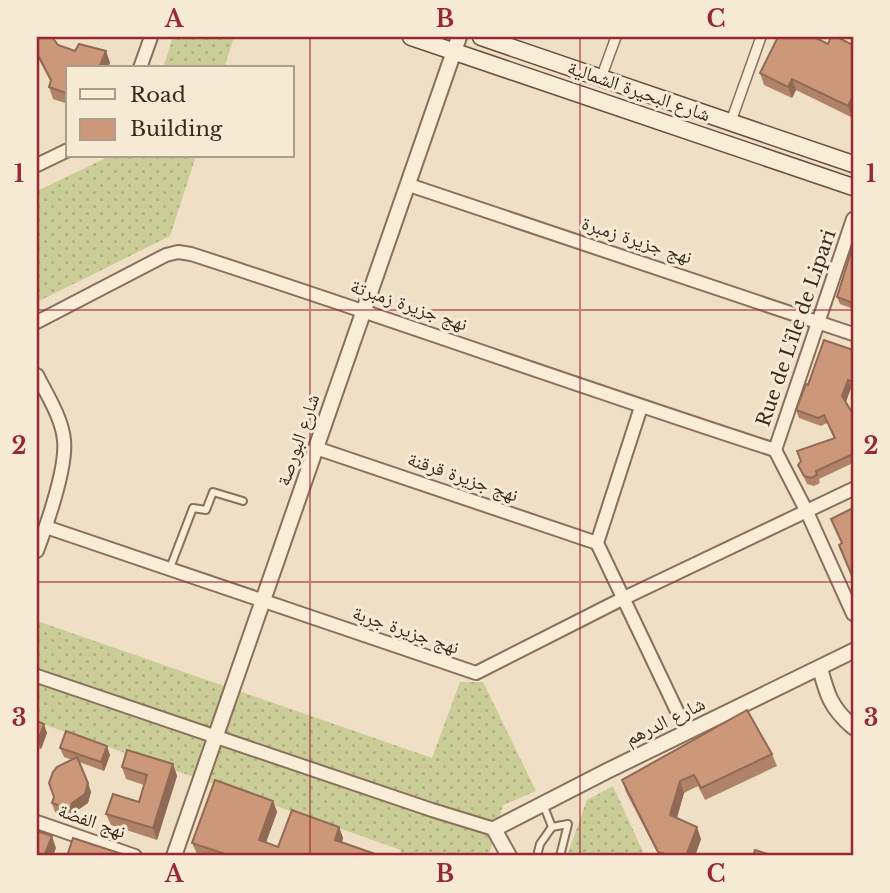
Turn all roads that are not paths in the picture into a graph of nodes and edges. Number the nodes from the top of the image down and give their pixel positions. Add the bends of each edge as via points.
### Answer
1 (152, 37) edge
2 (411, 37) edge
3 (481, 37) edge
4 (616, 37) edge
5 (761, 37) edge
6 (457, 44) edge
7 (141, 66) edge
8 (601, 78) junction
9 (730, 124) junction
10 (66, 151) edge
11 (853, 164) edge
12 (37, 165) edge
13 (409, 185) junction
14 (853, 187) edge
15 (853, 219) edge
16 (365, 310) junction
17 (817, 320) junction
18 (37, 323) edge
19 (853, 334) edge
20 (37, 375) edge
21 (641, 407) junction
22 (316, 448) junction
23 (775, 450) junction
24 (853, 489) edge
25 (243, 500) dead end
26 (807, 512) junction
27 (46, 527) junction
28 (597, 543) junction
29 (37, 551) edge
30 (169, 570) junction
31 (622, 599) junction
32 (262, 602) junction
33 (853, 614) edge
34 (853, 651) edge
35 (820, 668) junction
36 (37, 676) edge
37 (853, 727) edge
38 (687, 732) junction
39 (216, 737) junction
40 (543, 804) junction
41 (37, 822) edge
42 (552, 827) junction
43 (494, 829) junction
44 (135, 856) edge
45 (174, 856) edge
46 (509, 856) edge
47 (537, 856) edge
48 (560, 856) edge

1 - 7 street
2 - 6 main road, شارع البحيرة الشمالية
3 - 8 main road, شارع البحيرة الشمالية
4 - 8 street
5 - 9 street
6 - 13 street, شارع البورصة
6 - 14 main road, شارع البحيرة الشمالية
8 - 9 main road, شارع البحيرة الشمالية
9 - 11 main road, شارع البحيرة الشمالية
10 - 12 street
13 - 16 street, شارع البورصة
13 - 17 street, نهج جزيرة زمبرة
15 - 17 street, Rue de L'île de Lipari
16 - 18 street, نهج جزيرة زمبرتة via 178,252
16 - 21 street, نهج جزيرة زمبرتة
16 - 22 street, شارع البورصة
17 - 19 street, نهج جزيرة زمبرة
17 - 23 street, Rue de L'île de Lipari
20 - 27 street via 64,441
21 - 23 street, نهج جزيرة زمبرتة
21 - 28 street
22 - 28 street, نهج جزيرة قرقنة
22 - 32 street, شارع البورصة
23 - 26 street
24 - 26 street, نهج جزيرة جربة
25 - 30 lane via 213,492 206,510 193,507
26 - 31 street, نهج جزيرة جربة
26 - 33 street
27 - 29 street
27 - 30 street, نهج جزيرة جربة
28 - 31 street
30 - 32 street, نهج جزيرة جربة
31 - 32 street, نهج جزيرة جربة via 475,673
31 - 38 street
32 - 39 street, شارع البورصة
34 - 35 street, شارع الدرهم
35 - 37 street via 828,698
35 - 38 street, شارع الدرهم
36 - 39 street
38 - 40 street, شارع الدرهم
39 - 43 street
39 - 45 street, شارع البورصة
40 - 42 lane
40 - 43 street, شارع الدرهم
41 - 44 street, نهج الفضة
42 - 47 lane
42 - 48 lane via 569,827
43 - 46 street

